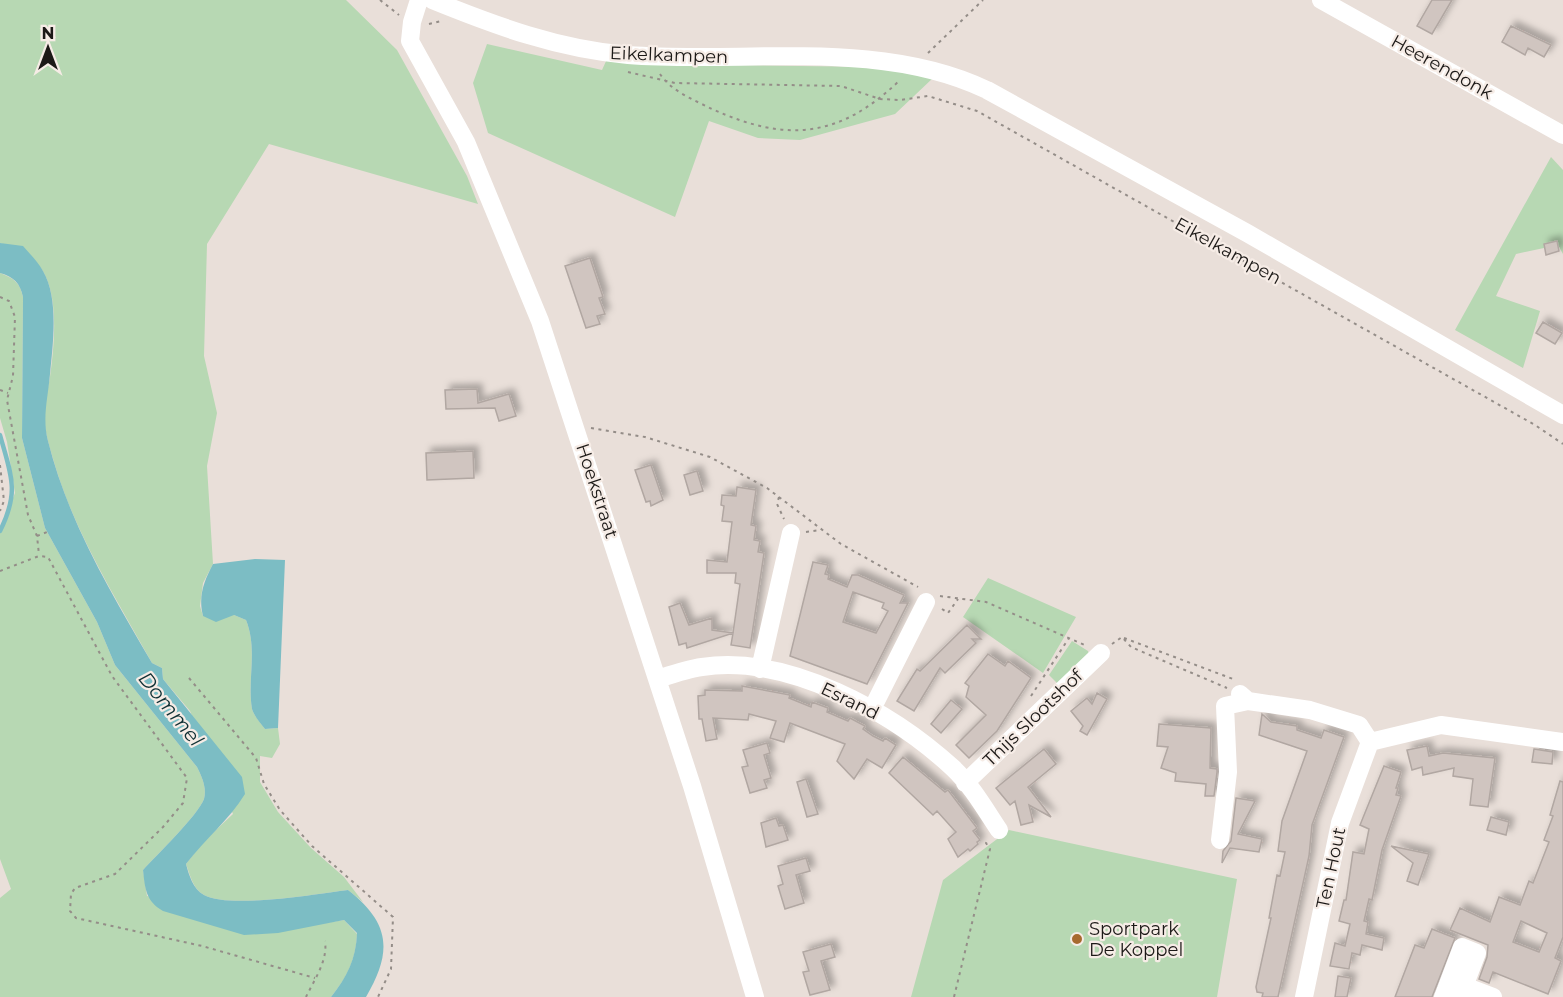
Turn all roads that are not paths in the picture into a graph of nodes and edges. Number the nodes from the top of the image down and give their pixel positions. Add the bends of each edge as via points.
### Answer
1 (419, 0) edge
2 (432, 0) edge
3 (1321, 0) edge
4 (1563, 135) edge
5 (1563, 415) edge
6 (791, 533) dead end
7 (930, 596) road end
8 (1101, 653) road end
9 (760, 669) junction
10 (658, 679) junction
11 (873, 709) junction
12 (1563, 741) edge
13 (1370, 742) junction
14 (965, 783) junction
15 (999, 830) road end
16 (1220, 840) dead end
17 (1462, 991) edge
18 (755, 997) edge
19 (1304, 997) edge
20 (1443, 997) edge
21 (1493, 997) edge

1 - 10 street, Hoekstraat via 410,41 454,117 493,200 540,321
2 - 5 street, Eikelkampen via 514,32 591,51 861,59 954,76 987,90 1247,233
3 - 4 street, Heerendonk
6 - 9 street
7 - 11 street
8 - 14 street, Thijs Slootshof
9 - 10 street, Esrand via 702,666
9 - 11 street, Esrand via 807,681
10 - 18 street, Hoekstraat
11 - 14 street, Esrand via 953,769
12 - 13 street via 1441,725
13 - 16 street via 1359,725 1240,692 1225,706 1228,772
13 - 19 street, Ten Hout via 1340,823
14 - 15 street, Esrand
17 - 20 street via 1477,953 1462,947
17 - 21 street

